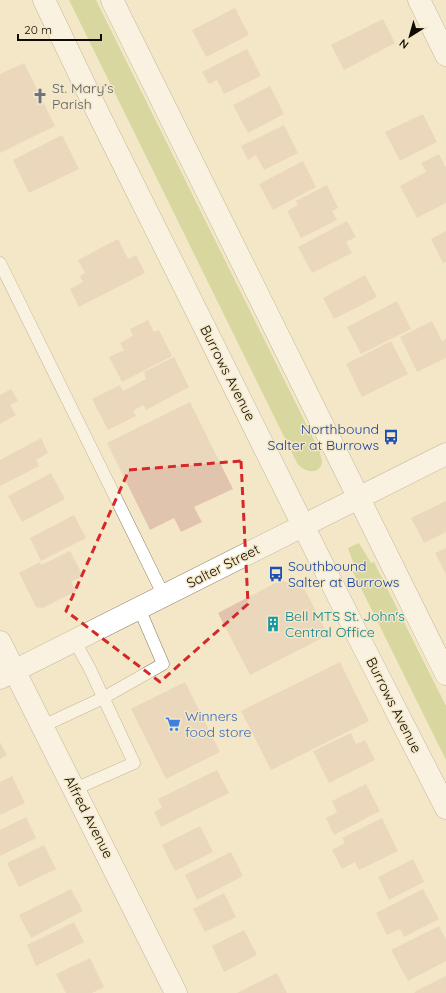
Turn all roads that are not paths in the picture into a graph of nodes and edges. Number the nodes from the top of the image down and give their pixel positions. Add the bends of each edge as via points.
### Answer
1 (44, 0) edge
2 (112, 0) edge
3 (419, 0) edge
4 (446, 55) edge
5 (0, 263) edge
6 (446, 454) edge
7 (359, 497) junction
8 (304, 525) junction
9 (164, 596) junction
10 (139, 608) junction
11 (74, 640) junction
12 (0, 642) edge
13 (7, 674) edge
14 (446, 674) edge
15 (103, 698) junction
16 (43, 726) junction
17 (75, 789) junction
18 (446, 808) edge
19 (176, 993) edge

1 - 8 street, Burrows Avenue
2 - 7 street
3 - 4 street
5 - 9 lane
6 - 7 street, Salter Street
7 - 8 street, Salter Street
7 - 14 street
8 - 9 street, Salter Street
8 - 18 street, Burrows Avenue
9 - 10 street, Salter Street
10 - 11 street, Salter Street
10 - 15 lane via 163,664
11 - 13 street, Salter Street
11 - 15 lane
12 - 13 street, Alfred Avenue
13 - 16 street, Alfred Avenue
15 - 16 lane
15 - 17 lane via 134,763
16 - 17 street, Alfred Avenue
17 - 19 street, Alfred Avenue

